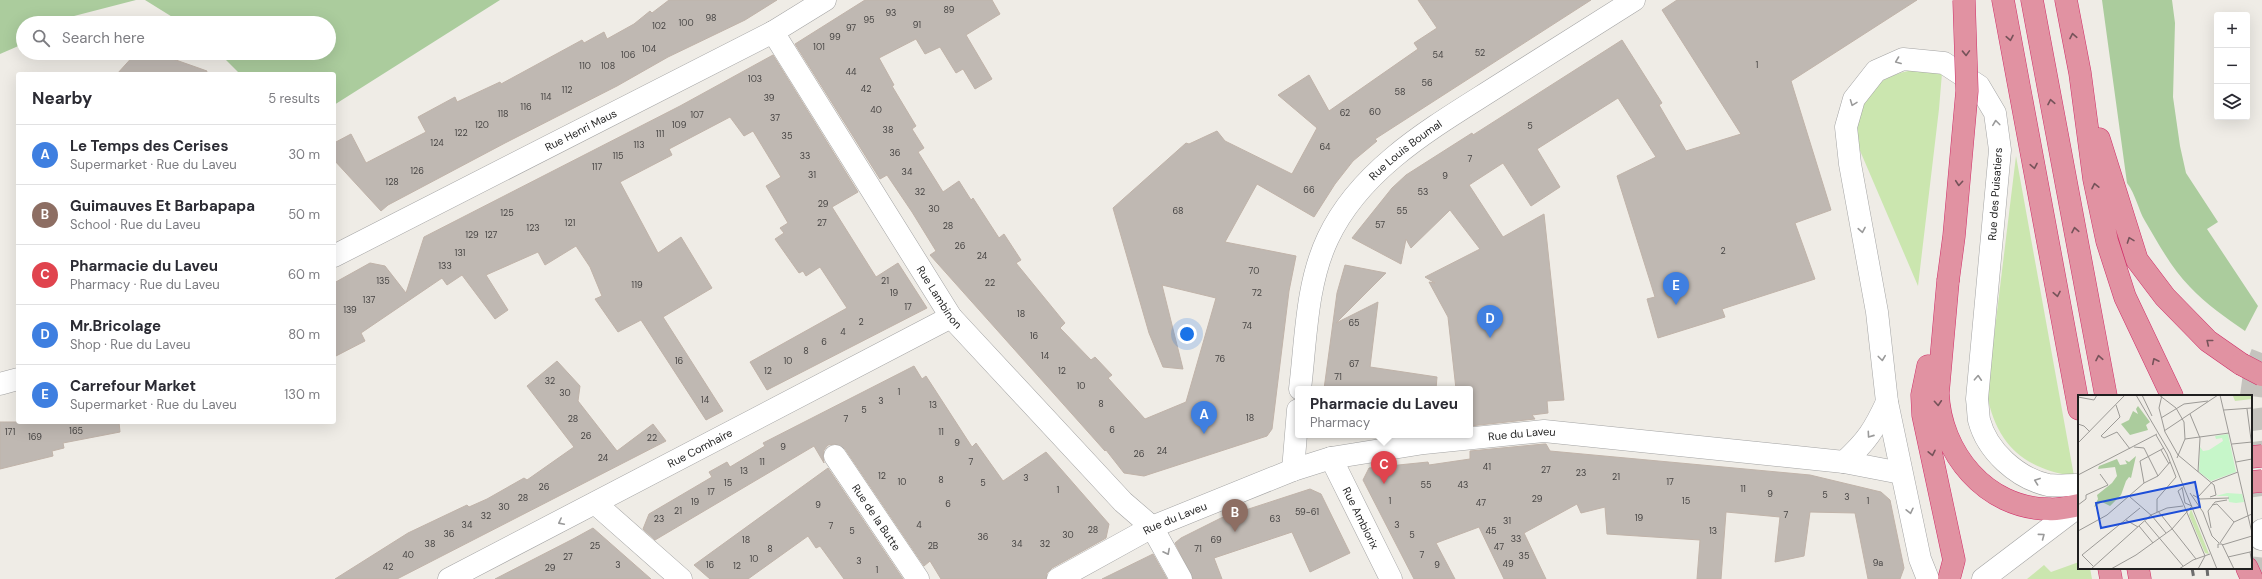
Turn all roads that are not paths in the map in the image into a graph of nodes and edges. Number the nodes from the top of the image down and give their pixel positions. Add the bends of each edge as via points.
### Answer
1 (825, 0) edge
2 (1634, 0) edge
3 (1964, 0) edge
4 (2003, 0) edge
5 (2032, 0) edge
6 (2066, 0) edge
7 (773, 32) junction
8 (2080, 72) junction
9 (336, 255) edge
10 (1948, 281) junction
11 (951, 317) junction
12 (2262, 375) edge
13 (16, 380) edge
14 (0, 384) edge
15 (1300, 386) edge
16 (2106, 395) edge
17 (2172, 395) edge
18 (1887, 402) junction
19 (2078, 404) edge
20 (1296, 438) edge
21 (835, 456) dead end
22 (2262, 456) edge
23 (2252, 457) edge
24 (1331, 458) junction
25 (1844, 462) junction
26 (1293, 470) junction
27 (1901, 473) junction
28 (2262, 481) edge
29 (2252, 482) edge
30 (2078, 499) edge
31 (596, 504) junction
32 (1152, 527) junction
33 (2109, 569) edge
34 (2138, 569) edge
35 (2247, 569) edge
36 (449, 579) edge
37 (682, 579) edge
38 (918, 579) edge
39 (1058, 579) edge
40 (1181, 579) edge
41 (1391, 579) edge
42 (1928, 579) edge
43 (1949, 579) edge
44 (1983, 579) edge
45 (2111, 579) edge
46 (2140, 579) edge
47 (2252, 579) edge

1 - 7 street, Rue Henri Maus
2 - 15 street, Rue Louis Boumal via 1445,120 1382,166 1356,194 1328,238 1316,274
3 -> 10 highway, bridge via 1967,91
4 -> 19 highway
16 -> 5 highway
8 -> 6 highway
7 - 9 street, Rue Henri Maus
7 - 11 street, Rue Lambinon
12 -> 8 highway, bridge via 2208,341 2165,297 2137,260
17 -> 8 highway via 2124,297 2107,242 2094,179
10 -> 30 highway via 1938,408 1956,454 1977,481 2008,501 2049,510
10 -> 43 highway via 1922,395 1954,560
11 - 31 street, Rue Comhaire
11 - 32 street, Rue Lambinon via 1123,502
13 - 14 street
18 -> 25 street via 1872,432
18 - 27 street, Rue des Puisatiers
30 -> 18 street, Rue des Puisatiers via 2019,473 1997,453 1979,420 1979,365 2000,150 1995,113 1979,86 1944,63 1903,59 1876,71 1854,99 1846,127 1850,164 1877,312
20 - 26 street
21 - 38 street, Rue de la Butte
22 - 23 highway, bridge
24 - 25 street, Rue du Laveu via 1424,443 1544,431
24 - 26 street, Rue du Laveu
24 - 41 street, Rue Ambiorix
25 - 27 street, Rue du Laveu
26 - 32 street, Rue du Laveu
27 -> 42 street, Rue des Puisatiers via 1920,559
28 - 29 highway, bridge
44 -> 30 street
31 -> 36 street, Rue Comhaire
31 - 37 street
32 - 39 street, Rue du Laveu
32 -> 40 street
33 - 45 highway
34 - 46 highway
35 - 47 highway

